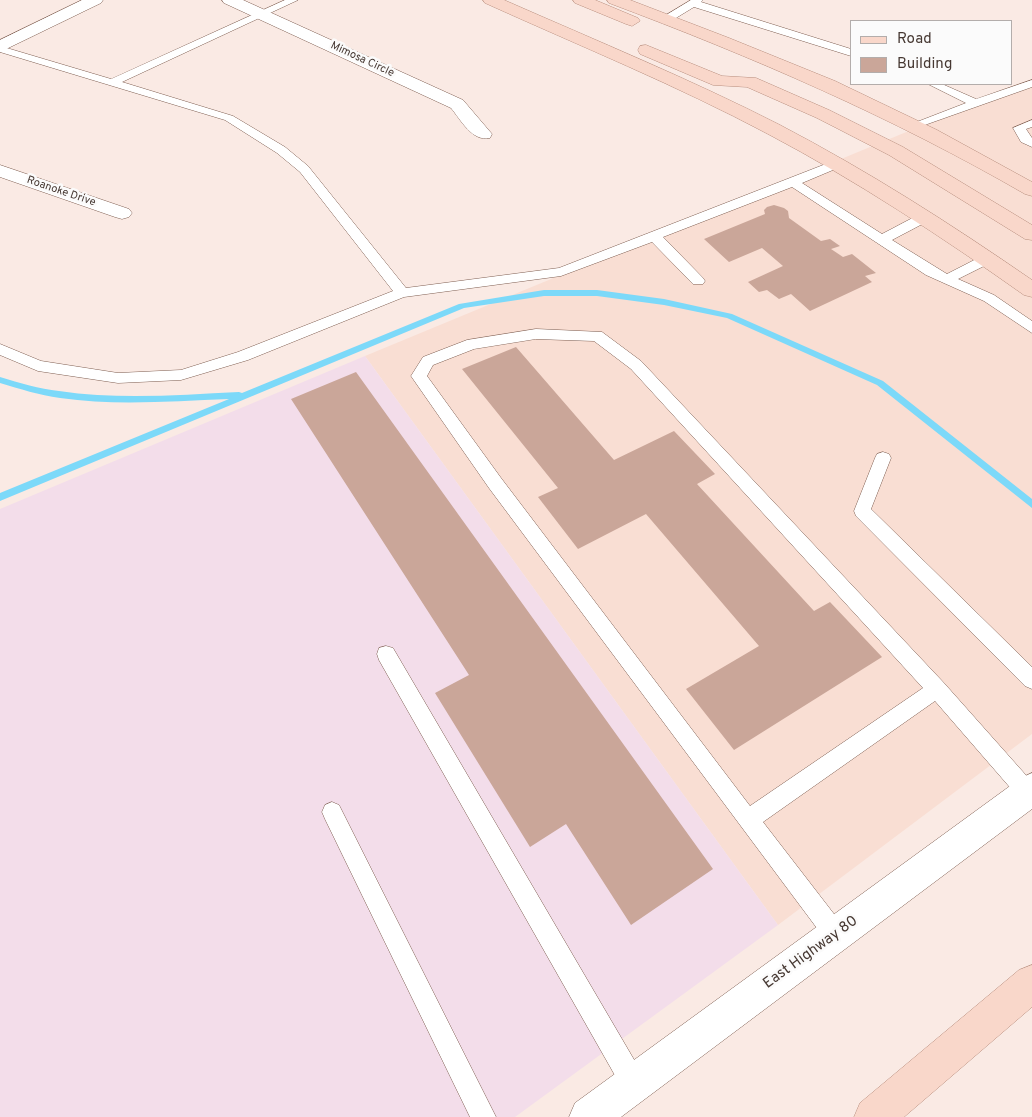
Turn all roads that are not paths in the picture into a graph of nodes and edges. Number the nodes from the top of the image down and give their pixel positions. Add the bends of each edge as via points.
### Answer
1 (95, 0) edge
2 (230, 0) edge
3 (293, 0) edge
4 (491, 0) edge
5 (524, 0) edge
6 (581, 0) edge
7 (616, 0) edge
8 (696, 2) edge
9 (262, 15) junction
10 (667, 19) junction
11 (0, 48) edge
12 (850, 53) edge
13 (750, 82) junction
14 (1032, 82) edge
15 (111, 83) junction
16 (935, 85) edge
17 (975, 103) junction
18 (1032, 123) edge
19 (915, 125) junction
20 (483, 134) dead end
21 (1032, 143) edge
22 (836, 164) junction
23 (0, 171) edge
24 (793, 182) junction
25 (1032, 190) edge
26 (122, 214) dead end
27 (924, 217) junction
28 (1032, 234) edge
29 (654, 236) junction
30 (882, 240) junction
31 (987, 259) junction
32 (947, 279) junction
33 (698, 281) dead end
34 (1032, 290) edge
35 (402, 293) junction
36 (1032, 328) edge
37 (0, 349) edge
38 (883, 458) dead end
39 (386, 654) dead end
40 (1032, 680) edge
41 (937, 689) junction
42 (1029, 790) edge
43 (332, 812) dead end
44 (748, 820) junction
45 (836, 935) junction
46 (1032, 983) edge
47 (634, 1084) junction
48 (482, 1117) edge
49 (589, 1117) edge
50 (874, 1117) edge

1 - 11 street via 22,34
2 - 9 street, Mimosa Circle
3 - 9 lane
4 - 22 main road via 688,89
5 - 13 main road via 719,81
6 - 13 main road via 736,63 746,68
7 - 10 main road
8 - 10 lane
8 - 12 lane
9 - 15 lane
9 - 20 street, Mimosa Circle via 457,104
10 - 19 main road via 790,66
11 - 15 lane
13 - 28 main road via 896,151
14 - 17 lane
15 - 35 lane via 229,118 281,150 310,176
16 - 17 lane
17 - 19 lane
18 - 21 lane via 1019,128 1024,139
19 - 25 main road
22 - 24 lane
22 - 27 main road
23 - 26 street, Roanoke Drive
24 - 29 lane
24 - 30 lane
27 - 30 lane
27 - 31 main road
29 - 33 lane
29 - 35 lane via 560,272
30 - 32 lane via 930,272
31 - 32 lane
31 - 34 main road
32 - 36 lane via 988,298
35 - 37 lane via 243,356 181,375 118,378 38,366
38 - 40 lane via 862,512
39 - 47 lane
41 - 42 lane
41 - 44 lane
41 - 44 lane via 636,365 597,336 536,334 472,344 428,361 418,376
42 - 45 street, East Highway 80
43 - 48 lane
44 - 45 lane
45 - 47 street, East Highway 80
46 - 50 main road
47 - 49 street, East Highway 80

